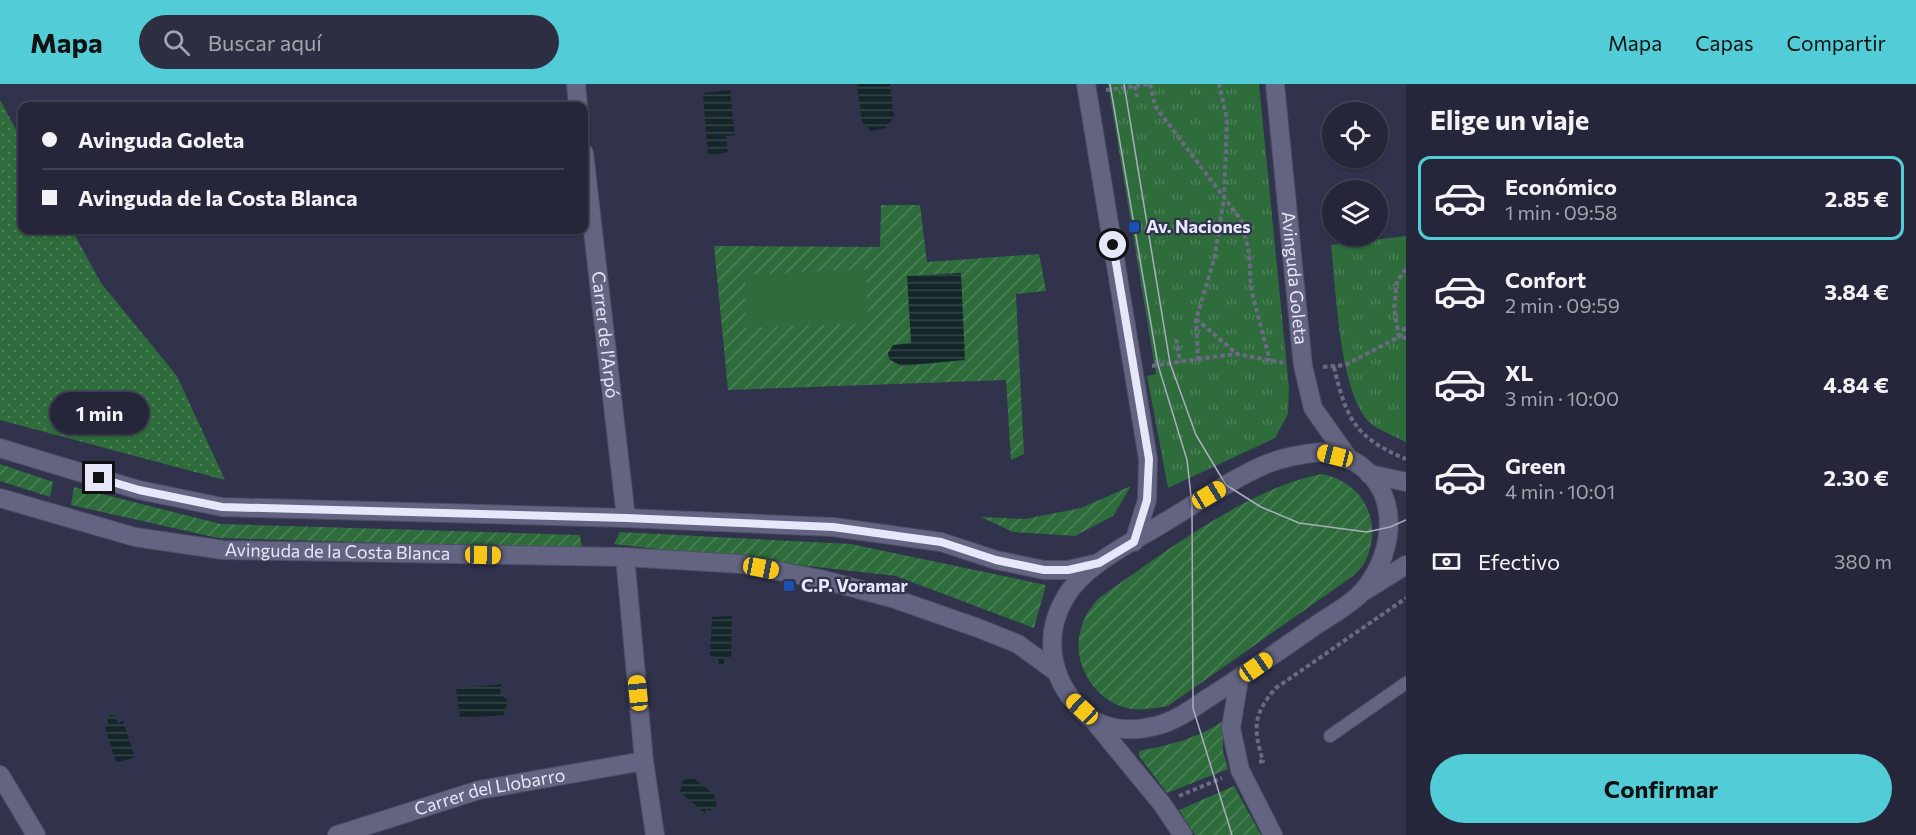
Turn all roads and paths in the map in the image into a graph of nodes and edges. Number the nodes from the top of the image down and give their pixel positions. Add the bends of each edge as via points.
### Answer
1 (576, 84) edge
2 (1150, 84) edge
3 (1219, 84) edge
4 (1275, 84) edge
5 (1135, 86) junction
6 (1094, 88) edge
7 (1137, 97) dead end
8 (578, 102) edge
9 (588, 188) edge
10 (1224, 198) junction
11 (1406, 269) edge
12 (1196, 319) junction
13 (1406, 326) edge
14 (1399, 337) junction
15 (1406, 338) edge
16 (1176, 339) dead end
17 (1237, 354) junction
18 (1198, 359) junction
19 (1270, 361) junction
20 (1179, 362) junction
21 (1303, 366) junction
22 (1149, 367) dead end
23 (0, 448) edge
24 (1349, 459) junction
25 (1406, 459) edge
26 (1369, 474) junction
27 (1406, 482) edge
28 (0, 498) edge
29 (626, 518) junction
30 (1134, 542) junction
31 (625, 557) junction
32 (1099, 563) junction
33 (1406, 565) edge
34 (1359, 595) junction
35 (1406, 598) edge
36 (1055, 671) junction
37 (1239, 679) junction
38 (1406, 683) edge
39 (1094, 721) junction
40 (1330, 736) dead end
41 (644, 761) junction
42 (1240, 770) junction
43 (0, 775) edge
44 (1162, 804) junction
45 (36, 835) edge
46 (337, 835) edge
47 (655, 835) edge
48 (1183, 835) edge
49 (1273, 835) edge

1 - 8 street
2 - 5 path
2 - 10 path via 1155,106
3 - 10 path via 1227,119
4 - 21 street, Avinguda Goleta
5 - 6 path
5 - 7 path
6 - 30 street via 1149,459 1147,500
9 - 29 street, Carrer de l'Arpó
10 - 12 path via 1214,260
10 - 19 path via 1241,220 1249,252 1251,290
11 - 14 path via 1397,281 1394,309
12 - 17 path
12 - 18 path
13 - 14 path
14 - 15 path
14 - 25 path via 1334,367 1350,418 1367,438
16 - 20 path
17 - 18 path
17 - 19 path
18 - 20 path
19 - 21 path
20 - 22 path
21 - 24 street, Avinguda Goleta via 1313,408
23 - 29 street via 139,490 222,507
24 - 26 street
24 - 30 street via 1321,452 1292,455 1262,466
26 - 27 street
26 - 34 street via 1386,500 1390,527 1381,563
28 - 31 street, Avinguda de la Costa Blanca via 135,537 223,550
29 - 32 street via 833,527 895,534 941,542 1044,570 1068,570
30 - 32 street
31 - 36 street, Avinguda de la Costa Blanca via 741,564 892,598 1018,644
31 - 41 street
32 - 36 street via 1077,580 1064,598 1054,626
33 - 34 street
34 - 37 street
35 - 42 path via 1276,688 1261,705 1257,723 1257,743 1263,760
36 - 39 street via 1070,698
37 - 39 street via 1162,724 1139,730 1118,729
37 - 42 street via 1231,728
38 - 40 lane
39 - 44 street
41 - 46 street, Carrer del Llobarro via 479,790
41 - 47 street
42 - 44 path
42 - 49 street
43 - 45 street
44 - 48 street

